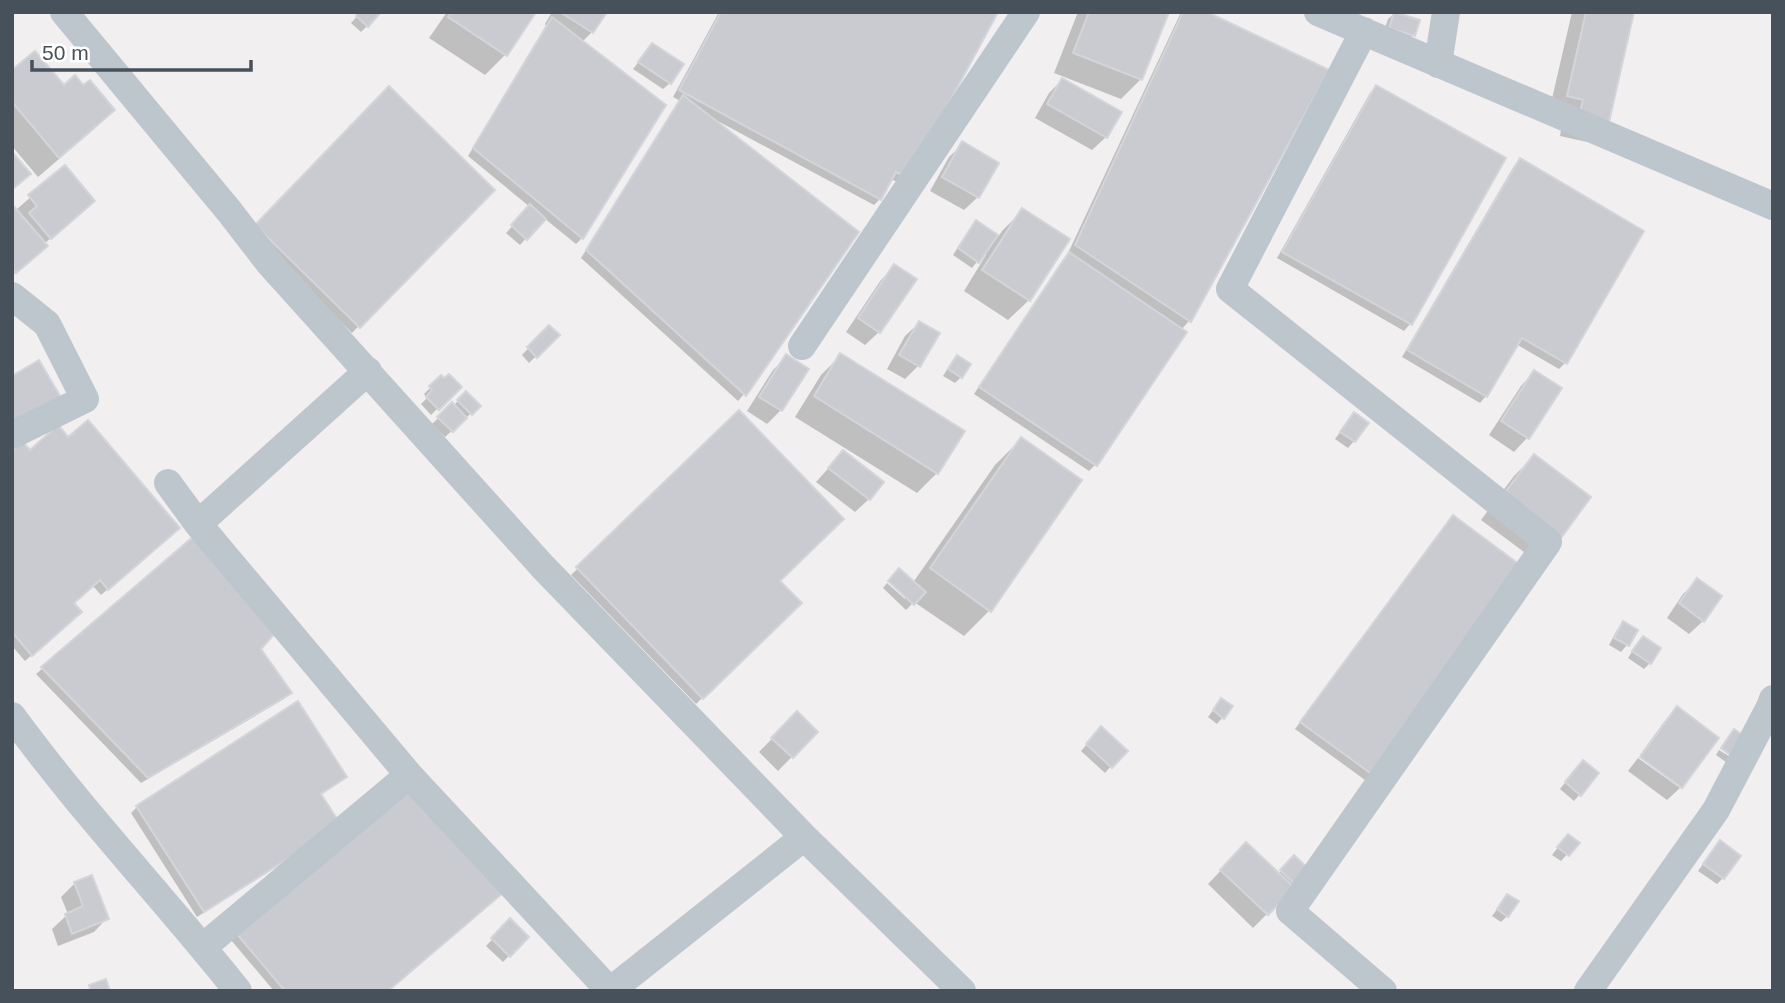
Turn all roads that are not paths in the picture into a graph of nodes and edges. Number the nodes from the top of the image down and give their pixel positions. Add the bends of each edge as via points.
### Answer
1 (64, 12) edge
2 (1026, 12) edge
3 (1318, 12) edge
4 (1446, 12) edge
5 (1364, 31) junction
6 (1438, 64) junction
7 (1773, 206) edge
8 (12, 296) edge
9 (802, 346) dead end
10 (368, 371) junction
11 (12, 435) edge
12 (168, 483) dead end
13 (198, 524) junction
14 (1773, 699) edge
15 (12, 716) edge
16 (409, 775) junction
17 (804, 837) junction
18 (203, 947) junction
19 (239, 991) edge
20 (610, 991) edge
21 (962, 991) edge
22 (1383, 991) edge
23 (1588, 991) edge

1 - 10 street via 270,264
2 - 9 street
3 - 5 street
4 - 6 street
5 - 6 street
5 - 22 street via 1230,289 1548,542 1290,911
6 - 7 street
8 - 11 street via 47,324 85,399
10 - 13 street
10 - 17 street via 543,567
12 - 13 street
13 - 16 street
14 - 23 street via 1716,810
15 - 18 street
16 - 18 street
16 - 20 street
17 - 20 street
17 - 21 street
18 - 19 street

